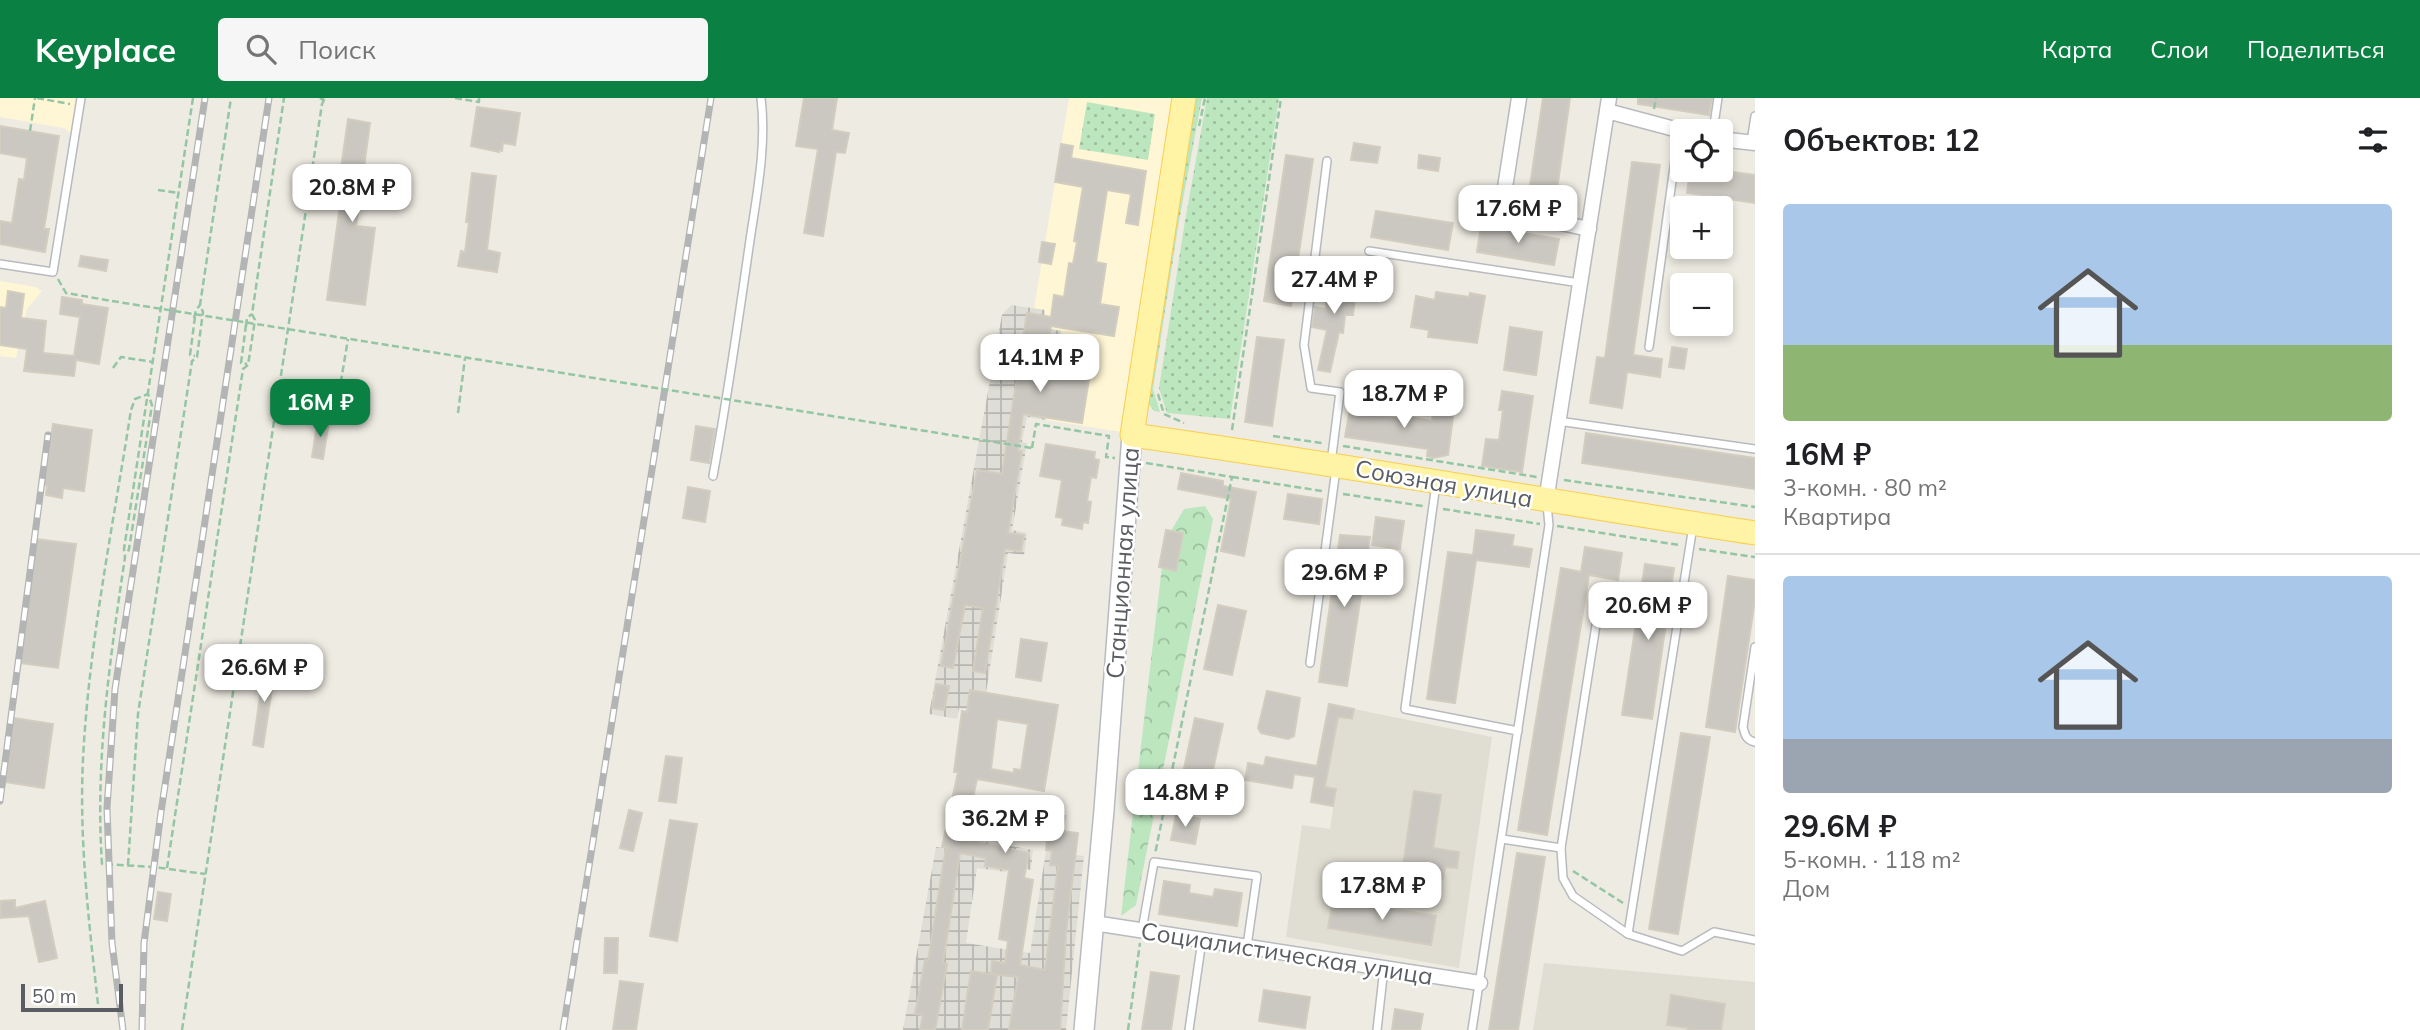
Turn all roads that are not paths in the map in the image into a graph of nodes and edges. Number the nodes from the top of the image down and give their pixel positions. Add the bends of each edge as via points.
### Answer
1 (761, 98) edge
2 (1184, 98) edge
3 (1519, 98) edge
4 (1718, 98) edge
5 (81, 102) edge
6 (1607, 105) edge
7 (1755, 116) edge
8 (1715, 119) edge
9 (1670, 127) edge
10 (1733, 141) edge
11 (1753, 143) edge
12 (1327, 161) dead end
13 (1673, 182) edge
14 (1589, 229) junction
15 (1369, 251) dead end
16 (0, 264) edge
17 (1580, 283) junction
18 (1649, 346) dead end
19 (1557, 421) junction
20 (1132, 435) junction
21 (1755, 449) edge
22 (1334, 458) junction
23 (713, 476) dead end
24 (1436, 482) junction
25 (1547, 490) junction
26 (1694, 523) junction
27 (1755, 533) edge
28 (1602, 587) dead end
29 (1755, 647) edge
30 (1310, 663) dead end
31 (1518, 732) junction
32 (1755, 742) edge
33 (1502, 839) junction
34 (1561, 848) junction
35 (1094, 923) junction
36 (1142, 930) junction
37 (1628, 934) junction
38 (1202, 940) junction
39 (1755, 940) edge
40 (1247, 946) junction
41 (1384, 968) junction
42 (1480, 983) junction
43 (1084, 1030) edge
44 (1189, 1030) edge
45 (1377, 1030) edge
46 (1472, 1030) edge

1 - 23 lane via 761,160
2 - 20 main road, Станционная улица
3 - 14 street via 1504,194 1507,204 1515,213
4 - 8 lane
5 - 16 lane via 53,272
6 - 9 street
6 - 14 street
7 - 11 lane
10 - 11 street
12 - 22 lane via 1304,345 1311,388 1339,392
13 - 18 lane
14 - 17 street
15 - 17 lane
17 - 19 street
19 - 21 lane
19 - 25 street
20 - 22 main road, Союзная улица
20 - 35 main road, Станционная улица
22 - 24 main road, Союзная улица
22 - 30 lane
24 - 25 main road, Союзная улица
24 - 31 lane via 1405,709
25 - 26 main road, Союзная улица
25 - 31 lane via 1549,525
26 - 27 main road, Союзная улица
26 - 37 lane
28 - 34 lane
29 - 32 lane via 1742,727 1749,741
31 - 33 lane
33 - 34 lane
33 - 42 lane
34 - 37 lane via 1563,878 1573,896
35 - 36 street, Социалистическая улица
35 - 43 main road, Станционная улица
36 - 38 street, Социалистическая улица
36 - 40 lane via 1154,862 1257,876
37 - 39 lane via 1682,951 1714,932
38 - 40 street, Социалистическая улица
38 - 44 lane
40 - 41 street, Социалистическая улица
41 - 42 street, Социалистическая улица
41 - 45 lane
42 - 46 lane

